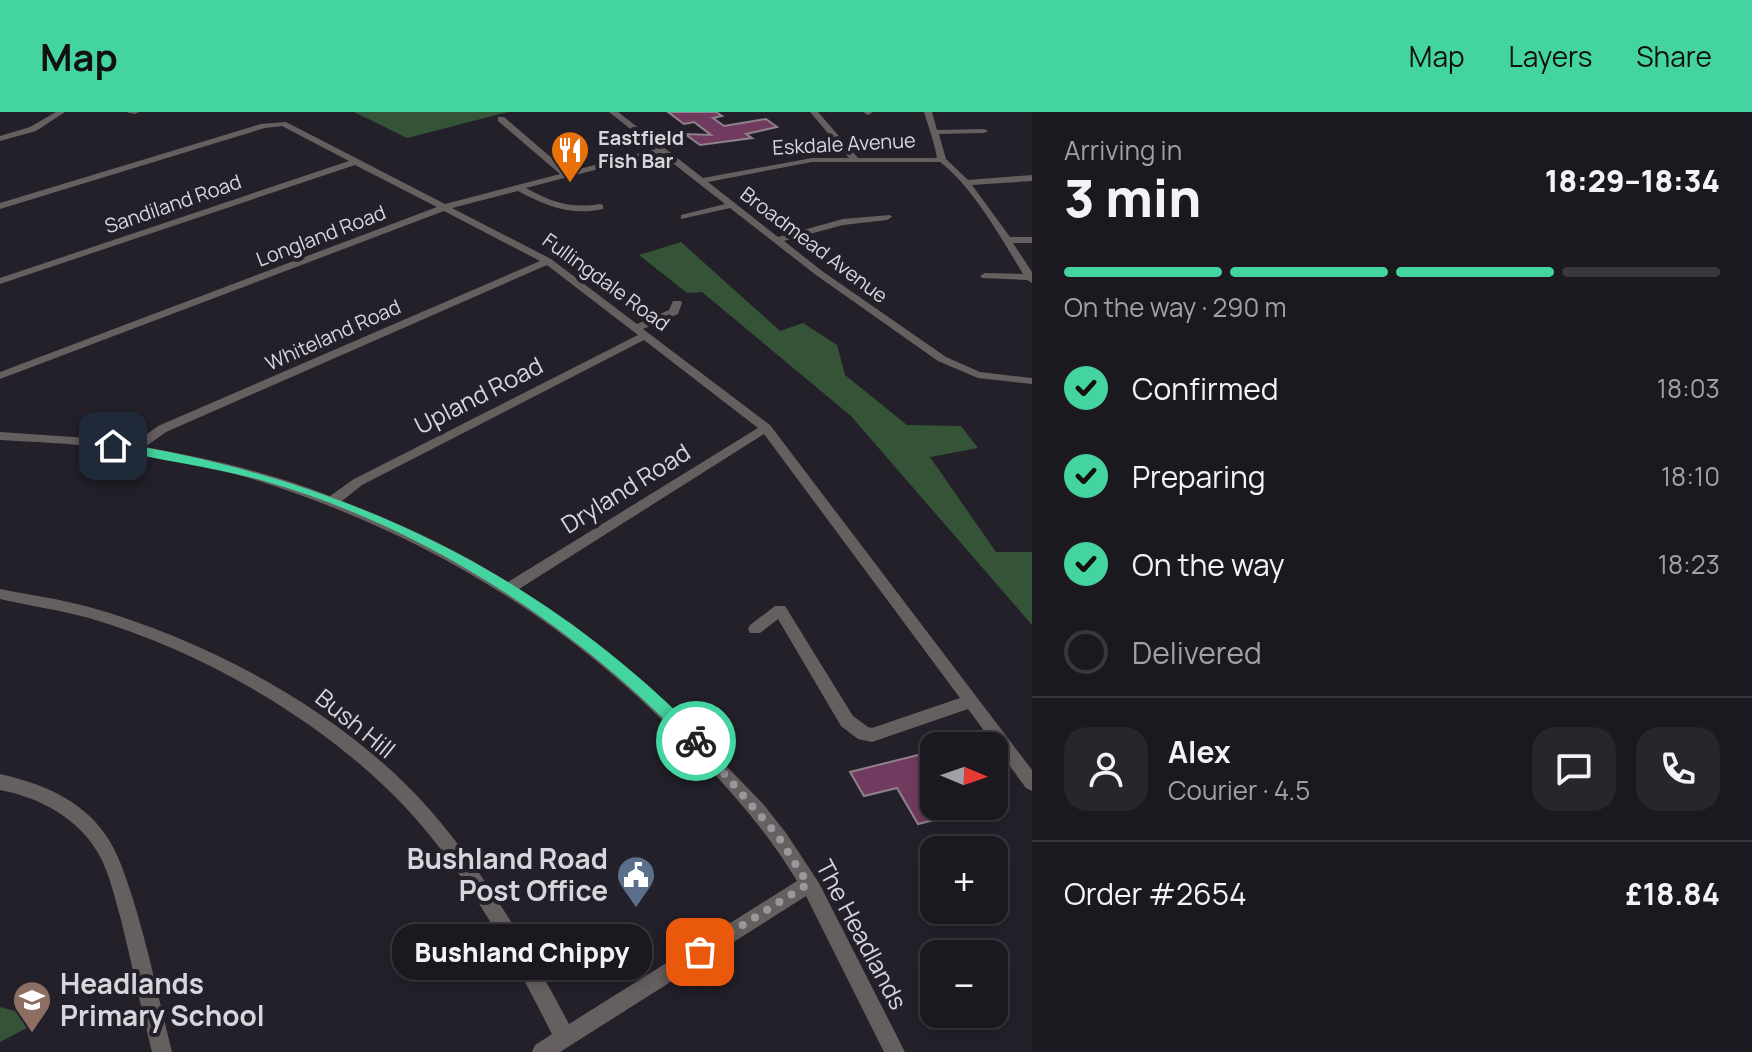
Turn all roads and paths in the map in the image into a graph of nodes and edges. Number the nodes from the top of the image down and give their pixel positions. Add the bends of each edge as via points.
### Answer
1 (61, 112) edge
2 (613, 112) edge
3 (814, 112) edge
4 (928, 112) edge
5 (511, 117) dead end
6 (501, 119) junction
7 (489, 122) dead end
8 (984, 131) dead end
9 (936, 137) junction
10 (0, 140) edge
11 (662, 150) junction
12 (854, 158) junction
13 (942, 160) junction
14 (358, 161) junction
15 (566, 175) junction
16 (1032, 178) edge
17 (701, 181) junction
18 (964, 183) junction
19 (519, 188) junction
20 (732, 205) junction
21 (0, 206) edge
22 (446, 207) junction
23 (600, 207) dead end
24 (684, 217) dead end
25 (887, 217) dead end
26 (776, 240) junction
27 (1006, 240) junction
28 (1032, 240) edge
29 (548, 261) junction
30 (985, 276) dead end
31 (1031, 278) edge
32 (0, 281) edge
33 (677, 303) dead end
34 (641, 332) junction
35 (0, 376) edge
36 (1032, 381) edge
37 (766, 428) junction
38 (0, 436) edge
39 (136, 448) junction
40 (334, 500) junction
41 (510, 588) junction
42 (0, 594) edge
43 (755, 629) dead end
44 (972, 701) junction
45 (0, 782) edge
46 (1032, 783) edge
47 (808, 884) junction
48 (565, 1037) junction
49 (162, 1052) edge
50 (542, 1052) edge
51 (895, 1052) edge

1 - 10 street via 28,130 28,140
2 - 11 street, Broadmead Avenue
3 - 12 street
4 - 9 street
5 - 6 street
6 - 7 street
6 - 15 street
8 - 9 street
9 - 13 street
11 - 15 street, Longland Road
11 - 17 street, Broadmead Avenue
12 - 13 street, Eskdale Avenue
12 - 17 street, Eskdale Avenue via 790,163
13 - 18 street
14 - 21 street, Fullingdale Road via 293,127 274,124
14 - 22 street, Fullingdale Road
14 - 32 street, Sandiland Road
15 - 19 street, Longland Road
16 - 18 street
17 - 20 street, Broadmead Avenue
18 - 27 street
19 - 22 street, Longland Road
19 - 23 street via 577,213
20 - 24 street
20 - 26 street, Broadmead Avenue
22 - 29 street, Fullingdale Road
22 - 35 street, Longland Road
25 - 26 street via 843,222
26 - 36 street, Broadmead Avenue via 942,359 970,373
27 - 28 street
27 - 31 street
29 - 34 street, Fullingdale Road
29 - 39 street, Whiteland Road via 162,429
30 - 31 street
33 - 34 street, Upland Road via 674,312
34 - 37 street, Fullingdale Road
34 - 40 street, Upland Road via 358,482
37 - 41 street, Dryland Road
37 - 44 street, Fullingdale Road
38 - 39 street, The Headlands
39 - 40 street, The Headlands via 226,466
40 - 41 street, The Headlands via 422,539
41 - 47 street, The Headlands via 582,637 648,692 761,815
42 - 48 street, Bush Hill via 98,615 207,658 290,702 357,753 419,811 456,855
43 - 44 street via 780,610 847,721 864,734 880,734
44 - 46 street, Fullingdale Road
45 - 49 street via 26,786 67,806 101,841 119,888
47 - 48 street
47 - 51 street, The Headlands
48 - 50 street

